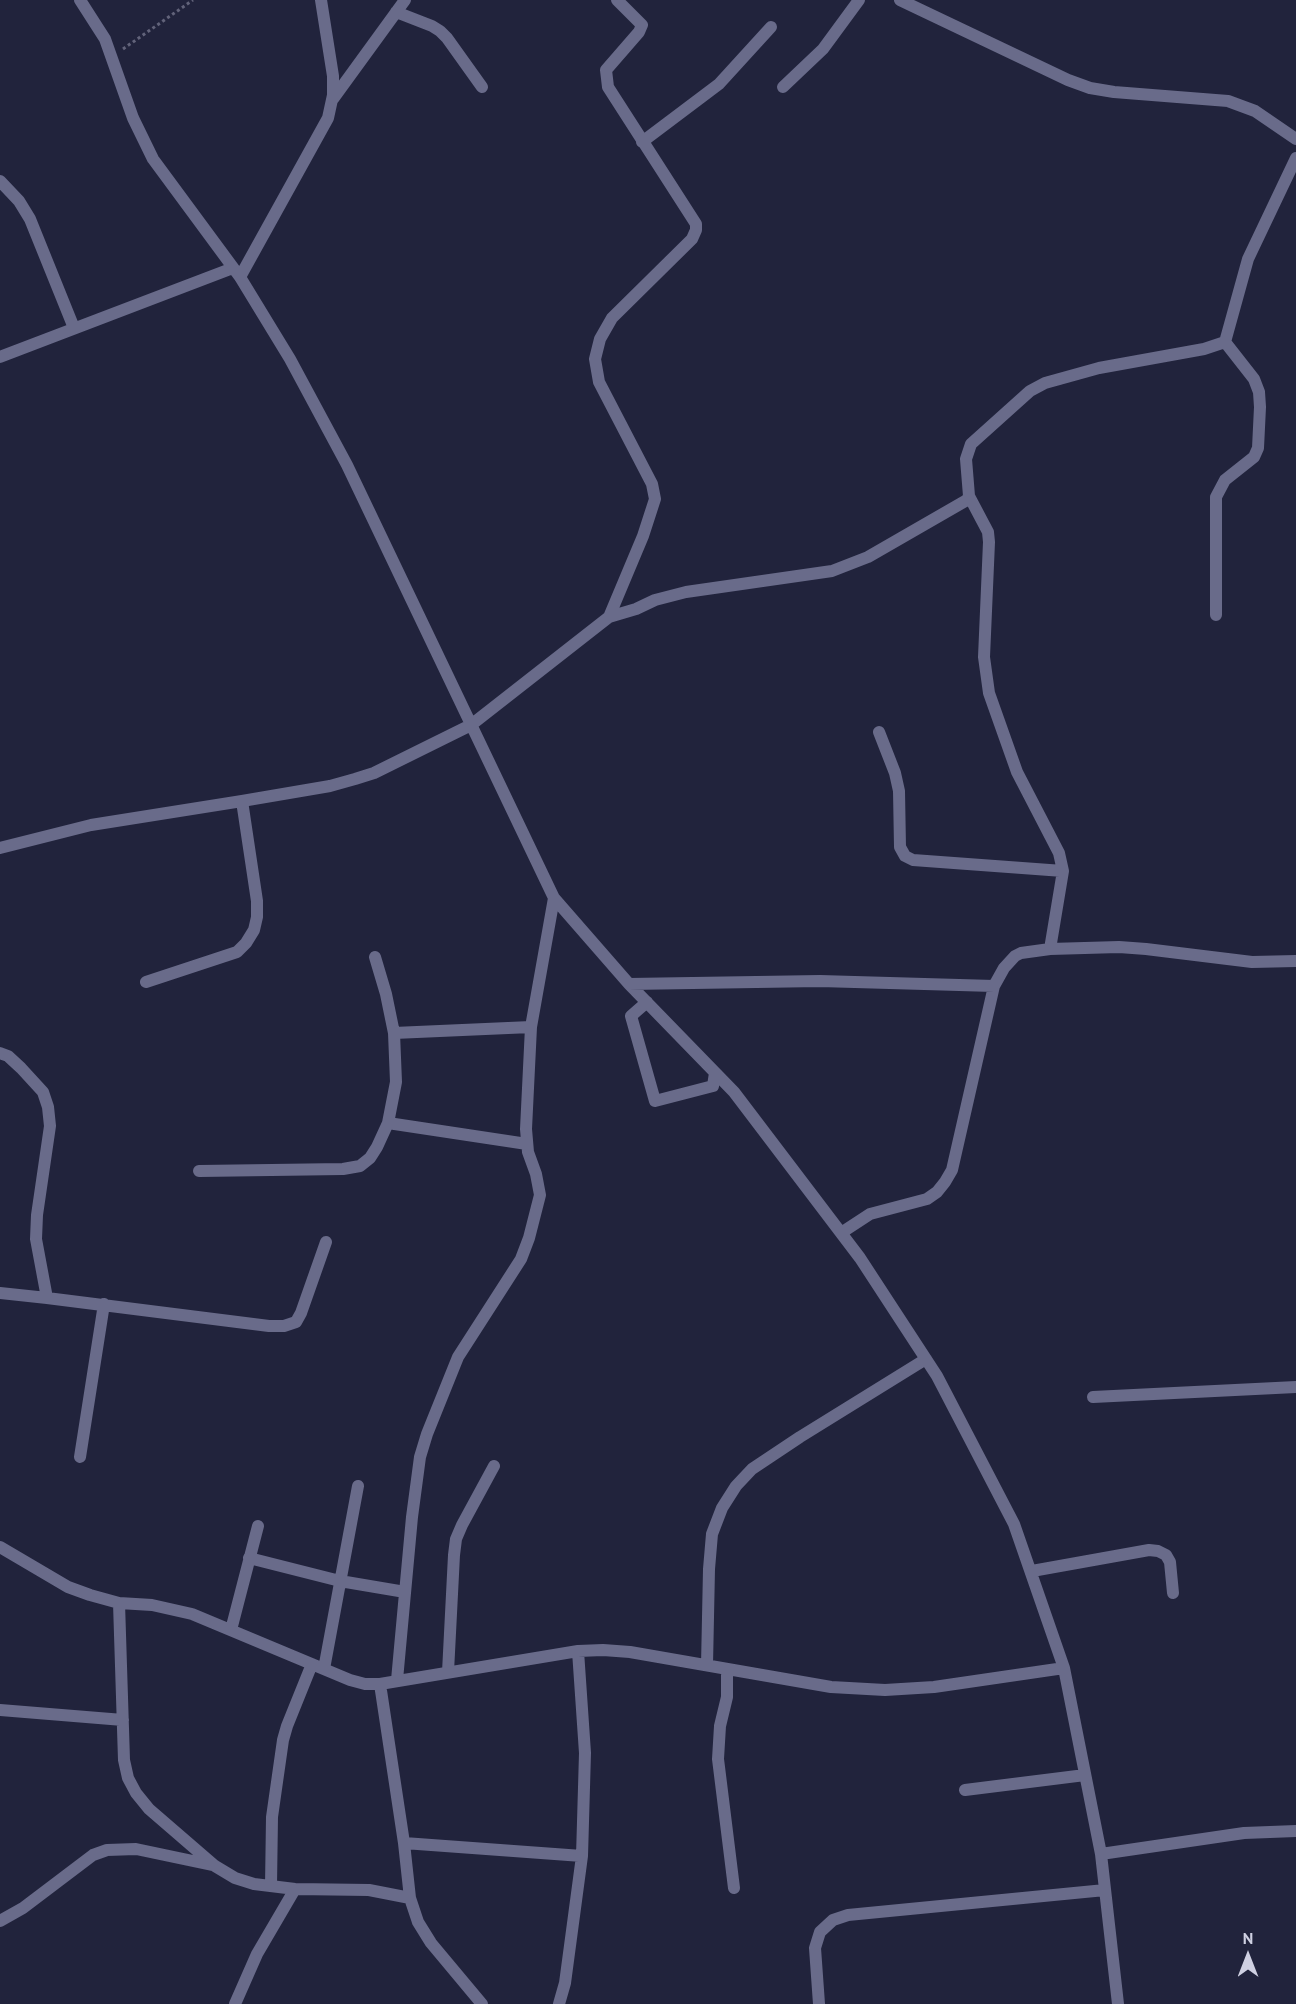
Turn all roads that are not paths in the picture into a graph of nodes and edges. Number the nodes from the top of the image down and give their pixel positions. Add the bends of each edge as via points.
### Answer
1 (80, 0) edge
2 (321, 0) edge
3 (405, 0) edge
4 (617, 0) edge
5 (859, 0) edge
6 (900, 0) edge
7 (396, 12) junction
8 (771, 27) dead end
9 (482, 87) dead end
10 (783, 87) dead end
11 (332, 100) junction
12 (1296, 138) edge
13 (642, 142) junction
14 (1296, 158) edge
15 (0, 181) edge
16 (237, 273) junction
17 (74, 328) junction
18 (1225, 342) junction
19 (0, 357) edge
20 (969, 496) junction
21 (1216, 615) dead end
22 (609, 617) junction
23 (471, 725) junction
24 (879, 732) dead end
25 (242, 801) junction
26 (0, 848) edge
27 (1064, 871) junction
28 (554, 898) junction
29 (1050, 949) junction
30 (375, 957) dead end
31 (1296, 962) edge
32 (146, 982) dead end
33 (629, 984) junction
34 (994, 986) junction
35 (647, 1002) junction
36 (531, 1027) junction
37 (394, 1033) junction
38 (0, 1053) edge
39 (715, 1073) junction
40 (388, 1123) junction
41 (527, 1144) junction
42 (199, 1171) dead end
43 (841, 1233) junction
44 (326, 1242) dead end
45 (2, 1293) edge
46 (47, 1298) junction
47 (104, 1304) junction
48 (0, 1306) edge
49 (926, 1359) junction
50 (1296, 1388) edge
51 (1093, 1397) dead end
52 (80, 1456) dead end
53 (494, 1466) dead end
54 (358, 1486) dead end
55 (258, 1526) dead end
56 (0, 1546) edge
57 (249, 1558) junction
58 (1032, 1571) junction
59 (340, 1581) junction
60 (405, 1592) junction
61 (1173, 1593) dead end
62 (119, 1603) junction
63 (231, 1630) junction
64 (578, 1651) junction
65 (707, 1665) junction
66 (318, 1667) junction
67 (1064, 1668) junction
68 (727, 1669) junction
69 (448, 1672) junction
70 (397, 1680) junction
71 (380, 1684) junction
72 (0, 1710) edge
73 (123, 1720) junction
74 (1085, 1775) junction
75 (965, 1790) dead end
76 (1296, 1830) edge
77 (404, 1843) junction
78 (1101, 1854) junction
79 (582, 1856) junction
80 (215, 1866) junction
81 (270, 1886) junction
82 (734, 1888) dead end
83 (295, 1889) junction
84 (1105, 1890) junction
85 (410, 1898) junction
86 (0, 1921) edge
87 (235, 2004) edge
88 (482, 2004) edge
89 (559, 2004) edge
90 (819, 2004) edge
91 (1118, 2004) edge

1 - 16 street via 98,26 153,159
2 - 11 street via 333,76
3 - 7 street
4 - 13 street via 640,21 641,28 606,70 606,80
5 - 10 street via 823,49
6 - 12 street via 1090,88 1228,100 1255,111
7 - 9 street via 440,31
7 - 11 street
8 - 13 street via 719,84
11 - 16 street via 328,118
13 - 22 street via 692,216 696,231 612,318 600,339 595,359 599,382 652,484 655,499
14 - 18 street via 1248,260
15 - 17 street via 20,201 30,219
16 - 17 street
16 - 23 street via 290,359 347,465
17 - 19 street
18 - 20 street via 1099,368 1030,391 971,444 966,459
18 - 21 street via 1254,379 1260,407 1254,457 1225,480 1216,497
20 - 22 street via 963,504 832,571 686,592
20 - 27 street via 988,532 984,657 989,693 1017,772 1059,853
22 - 23 street
23 - 25 street via 356,779
23 - 28 street
24 - 27 street via 899,791 900,847 905,856 913,860
25 - 26 street via 91,825
25 - 32 street via 257,902 254,930 237,952
27 - 29 street
28 - 33 street
28 - 36 street
29 - 31 street via 1128,948 1252,962
29 - 34 street via 1015,956
30 - 37 street
33 - 34 street via 820,981
33 - 35 street
34 - 43 street via 952,1170 945,1182 927,1199 870,1214
35 - 39 street
35 - 39 street via 631,1016 655,1101 713,1086
36 - 37 street
36 - 41 street
37 - 40 street via 396,1082
38 - 46 street via 8,1056 43,1092 48,1107 50,1126 36,1239
39 - 43 street via 734,1092
40 - 41 street
40 - 42 street via 378,1147 360,1166
41 - 60 street via 540,1195 535,1219 521,1259 458,1357 427,1434 415,1486
43 - 49 street
44 - 47 street via 301,1313 296,1322 284,1326
45 - 46 street
45 - 48 street
46 - 47 street
47 - 52 street
49 - 58 street via 1014,1524
49 - 65 street via 800,1437 752,1469 736,1485 712,1534
50 - 51 street
53 - 69 street via 456,1539
54 - 59 street
55 - 57 street
56 - 62 street via 68,1587
57 - 59 street
57 - 63 street
58 - 61 street via 1158,1551 1170,1562
58 - 67 street
59 - 60 street
59 - 66 street
60 - 70 street
62 - 63 street via 172,1609
62 - 73 street
63 - 66 street
64 - 65 street via 630,1652
64 - 69 street
64 - 79 street via 585,1753
65 - 68 street
66 - 71 street via 365,1684
66 - 81 street via 283,1740 272,1817
67 - 68 street via 885,1690 831,1687
67 - 74 street
68 - 82 street via 718,1759
69 - 70 street
70 - 71 street
71 - 77 street
72 - 73 street
73 - 80 street via 124,1760 136,1793
74 - 75 street
74 - 78 street
76 - 78 street via 1244,1833
77 - 79 street
77 - 85 street
78 - 84 street
79 - 89 street
80 - 81 street via 235,1878
80 - 86 street via 136,1848 107,1850 93,1855 11,1917
81 - 83 street
83 - 85 street via 369,1890
83 - 87 street via 257,1954
84 - 90 street via 848,1915 833,1920 820,1932 815,1948
84 - 91 street
85 - 88 street via 431,1943

